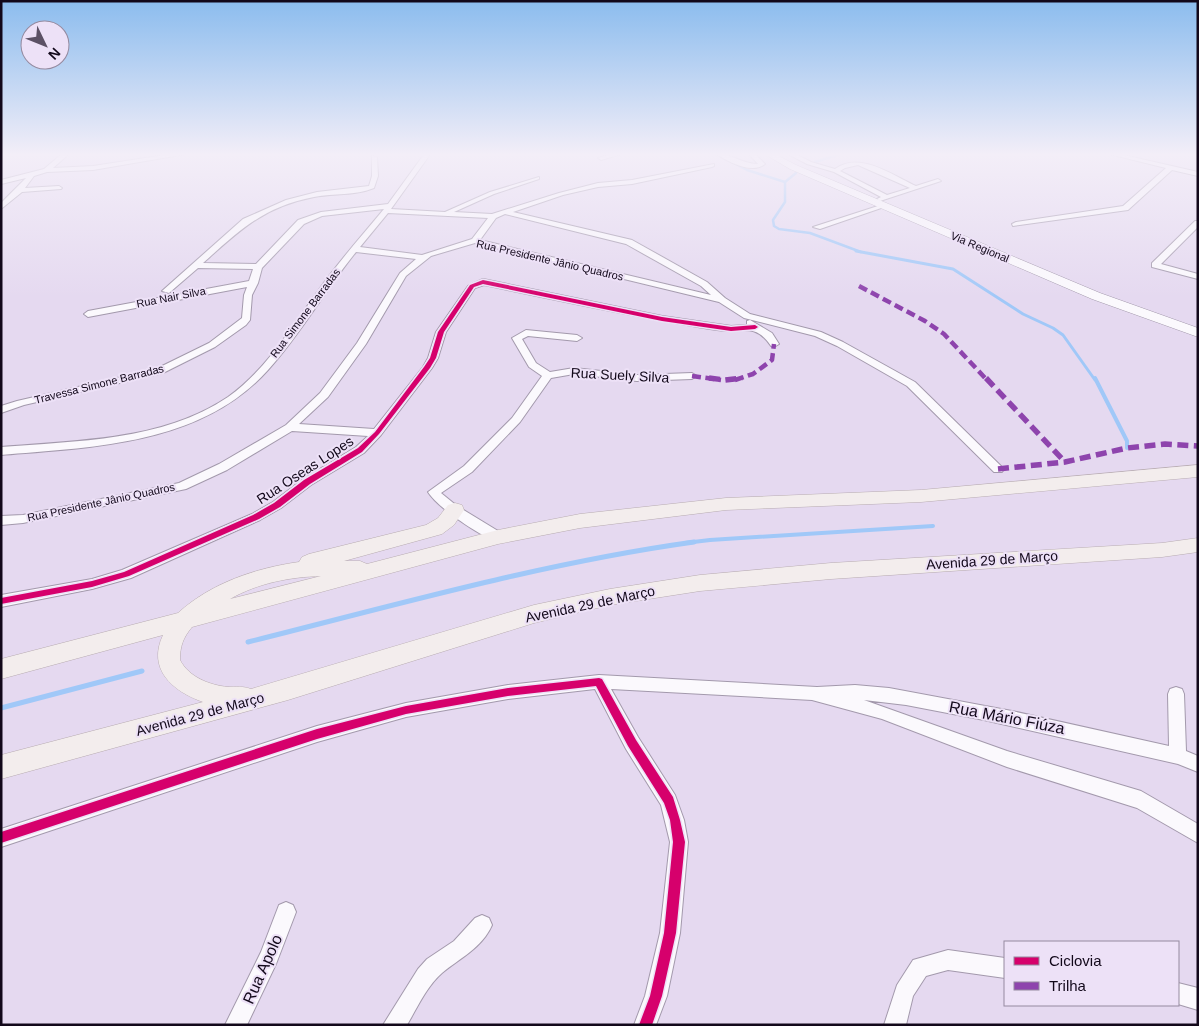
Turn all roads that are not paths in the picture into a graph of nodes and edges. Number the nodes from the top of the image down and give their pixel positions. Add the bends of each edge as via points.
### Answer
1 (288, 201) edge
2 (393, 201) edge
3 (474, 201) edge
4 (539, 201) edge
5 (881, 201) joint
6 (1133, 201) edge
7 (388, 208) junction
8 (504, 212) junction
9 (446, 213) junction
10 (493, 216) junction
11 (1198, 223) edge
12 (1016, 224) dead end
13 (817, 227) dead end
14 (475, 241) junction
15 (353, 249) junction
16 (422, 257) junction
17 (194, 265) junction
18 (258, 267) junction
19 (1198, 277) edge
20 (254, 283) junction
21 (166, 291) dead end
22 (722, 300) junction
23 (88, 314) dead end
24 (747, 316) junction
25 (755, 327) junction
26 (1198, 333) edge
27 (577, 338) dead end
28 (774, 344) dead end
29 (548, 375) junction
30 (692, 376) dead end
31 (1, 410) edge
32 (290, 427) junction
33 (377, 433) junction
34 (1, 451) edge
35 (998, 469) dead end
36 (1198, 471) edge
37 (455, 510) junction
38 (1, 521) edge
39 (498, 537) junction
40 (1198, 546) edge
41 (289, 570) junction
42 (379, 570) junction
43 (1, 600) edge
44 (184, 621) junction
45 (1, 669) edge
46 (599, 682) junction
47 (288, 690) junction
48 (812, 694) junction
49 (1176, 694) dead end
50 (1178, 756) junction
51 (1198, 764) edge
52 (1, 767) edge
53 (1198, 834) edge
54 (1, 838) edge
55 (286, 912) dead end
56 (482, 925) dead end
57 (1004, 968) edge
58 (1179, 994) edge
59 (1198, 999) edge
60 (236, 1025) edge
61 (394, 1025) edge
62 (645, 1025) edge
63 (895, 1025) edge

1 - 17 street, Rua Nair Silva via 246,221
2 - 7 street, Rua Simone Barradas
3 - 9 street
4 - 8 street
5 - 13 street
5 - 26 main road, Via Regional via 1096,296
6 - 12 street via 1125,208
7 - 9 street
7 - 15 street, Rua Simone Barradas
7 - 18 street via 322,214 305,220
8 - 10 street
8 - 22 street via 639,246 704,284
9 - 10 street
10 - 14 street
11 - 19 street via 1155,265
14 - 16 street, Rua Presidente Jânio Quadros
14 - 22 street, Rua Presidente Jânio Quadros
15 - 16 street
15 - 34 street, Rua Simone Barradas via 251,383 214,410 190,421 122,439
16 - 32 street, Rua Presidente Jânio Quadros via 403,275 361,344 324,395
17 - 18 street, Rua Nair Silva
17 - 21 street, Rua Nair Silva
18 - 20 street, Travessa Simone Barradas
20 - 23 street, Rua Nair Silva
20 - 31 street, Travessa Simone Barradas via 248,295 247,318 243,323 212,345 171,366
22 - 24 street
24 - 25 street
24 - 35 street via 818,334 911,384
25 - 28 street via 768,335
25 - 33 street, Rua Oseas Lopes via 738,330 662,319 477,283 446,322 427,368
27 - 29 street via 526,333 517,338 532,365
29 - 30 street, Rua Suely Silva via 574,371 637,378
29 - 37 street via 516,420 468,468 434,492
32 - 33 street
32 - 38 street, Rua Presidente Jânio Quadros via 223,467 182,486
33 - 43 street, Rua Oseas Lopes via 360,450 256,517 126,574 92,584
36 - 39 main road via 921,496 726,504 580,521
37 - 39 street
37 - 41 main road via 444,523 424,533 324,557
39 - 42 main road
40 - 47 main road, Avenida 29 de Março via 831,570 628,594 534,614
41 - 42 main road
41 - 44 main road via 229,590
42 - 44 main road
44 - 45 main road
44 - 47 main road via 169,642 167,656 173,674 190,687 240,697
46 - 48 street
46 - 54 street via 508,692 406,710 317,734
46 - 62 street via 632,743 669,800 678,842 670,934 656,996
47 - 52 main road, Avenida 29 de Março
48 - 50 street, Rua Mário Fiúza via 849,691 924,701 1044,723
48 - 53 street via 882,712 1007,759 1140,800
49 - 50 street
50 - 51 street, Rua Mário Fiúza
55 - 60 street, Rua Apolo via 269,957
56 - 61 street via 461,948 425,976
57 - 63 street via 948,960 920,966 904,992
58 - 59 street

